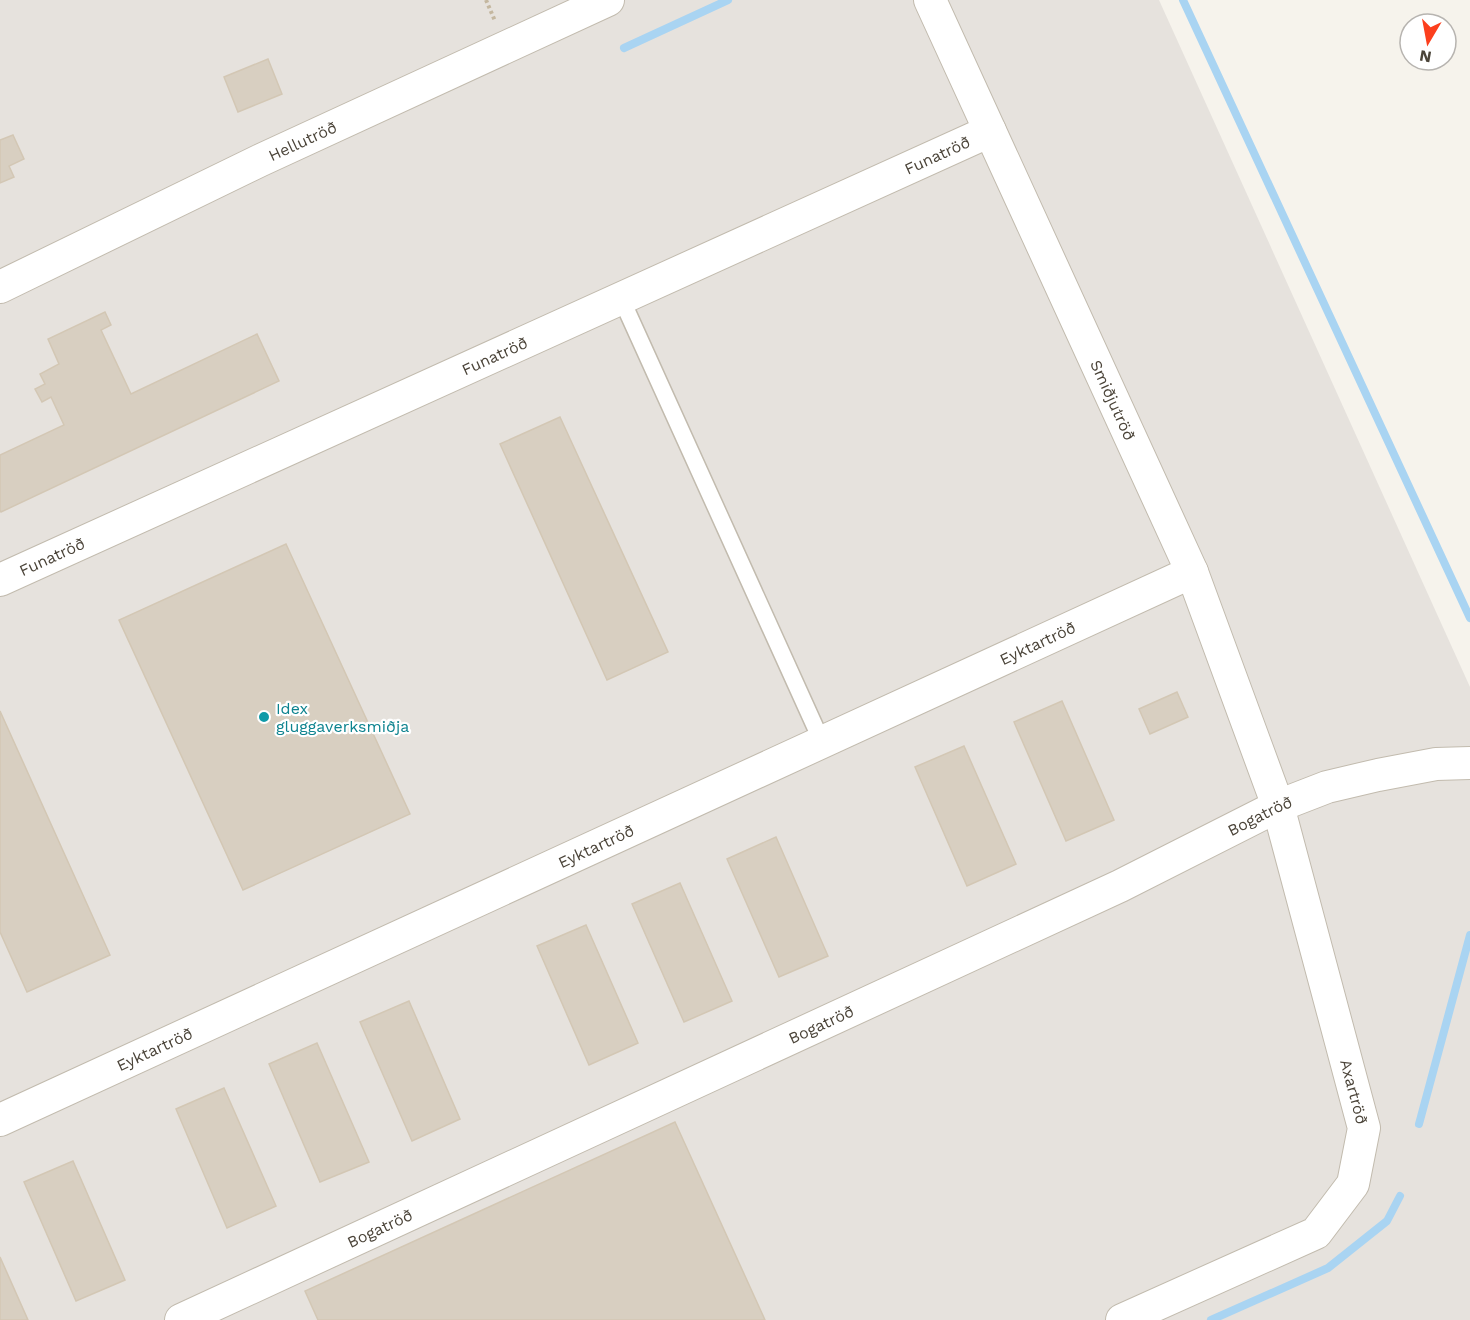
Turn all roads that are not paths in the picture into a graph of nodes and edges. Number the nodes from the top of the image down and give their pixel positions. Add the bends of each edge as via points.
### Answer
1 (608, 0) edge
2 (930, 0) edge
3 (990, 131) junction
4 (0, 287) edge
5 (621, 298) junction
6 (1192, 572) junction
7 (0, 580) edge
8 (822, 742) junction
9 (1470, 763) edge
10 (1278, 806) junction
11 (0, 1120) edge
12 (191, 1318) edge
13 (1122, 1320) edge

1 - 4 street, Hellutröð
2 - 3 street, Smiðjutröð
3 - 5 street, Funatröð
3 - 6 street, Smiðjutröð
5 - 7 street, Funatröð
5 - 8 lane
6 - 8 street, Eyktartröð
6 - 10 street, Smiðjutröð
8 - 11 street, Eyktartröð
9 - 10 street, Bogatröð via 1436,764 1378,775 1328,787
10 - 12 street, Bogatröð via 1120,886
10 - 13 street, Axartröð via 1364,1128 1353,1184 1316,1233

